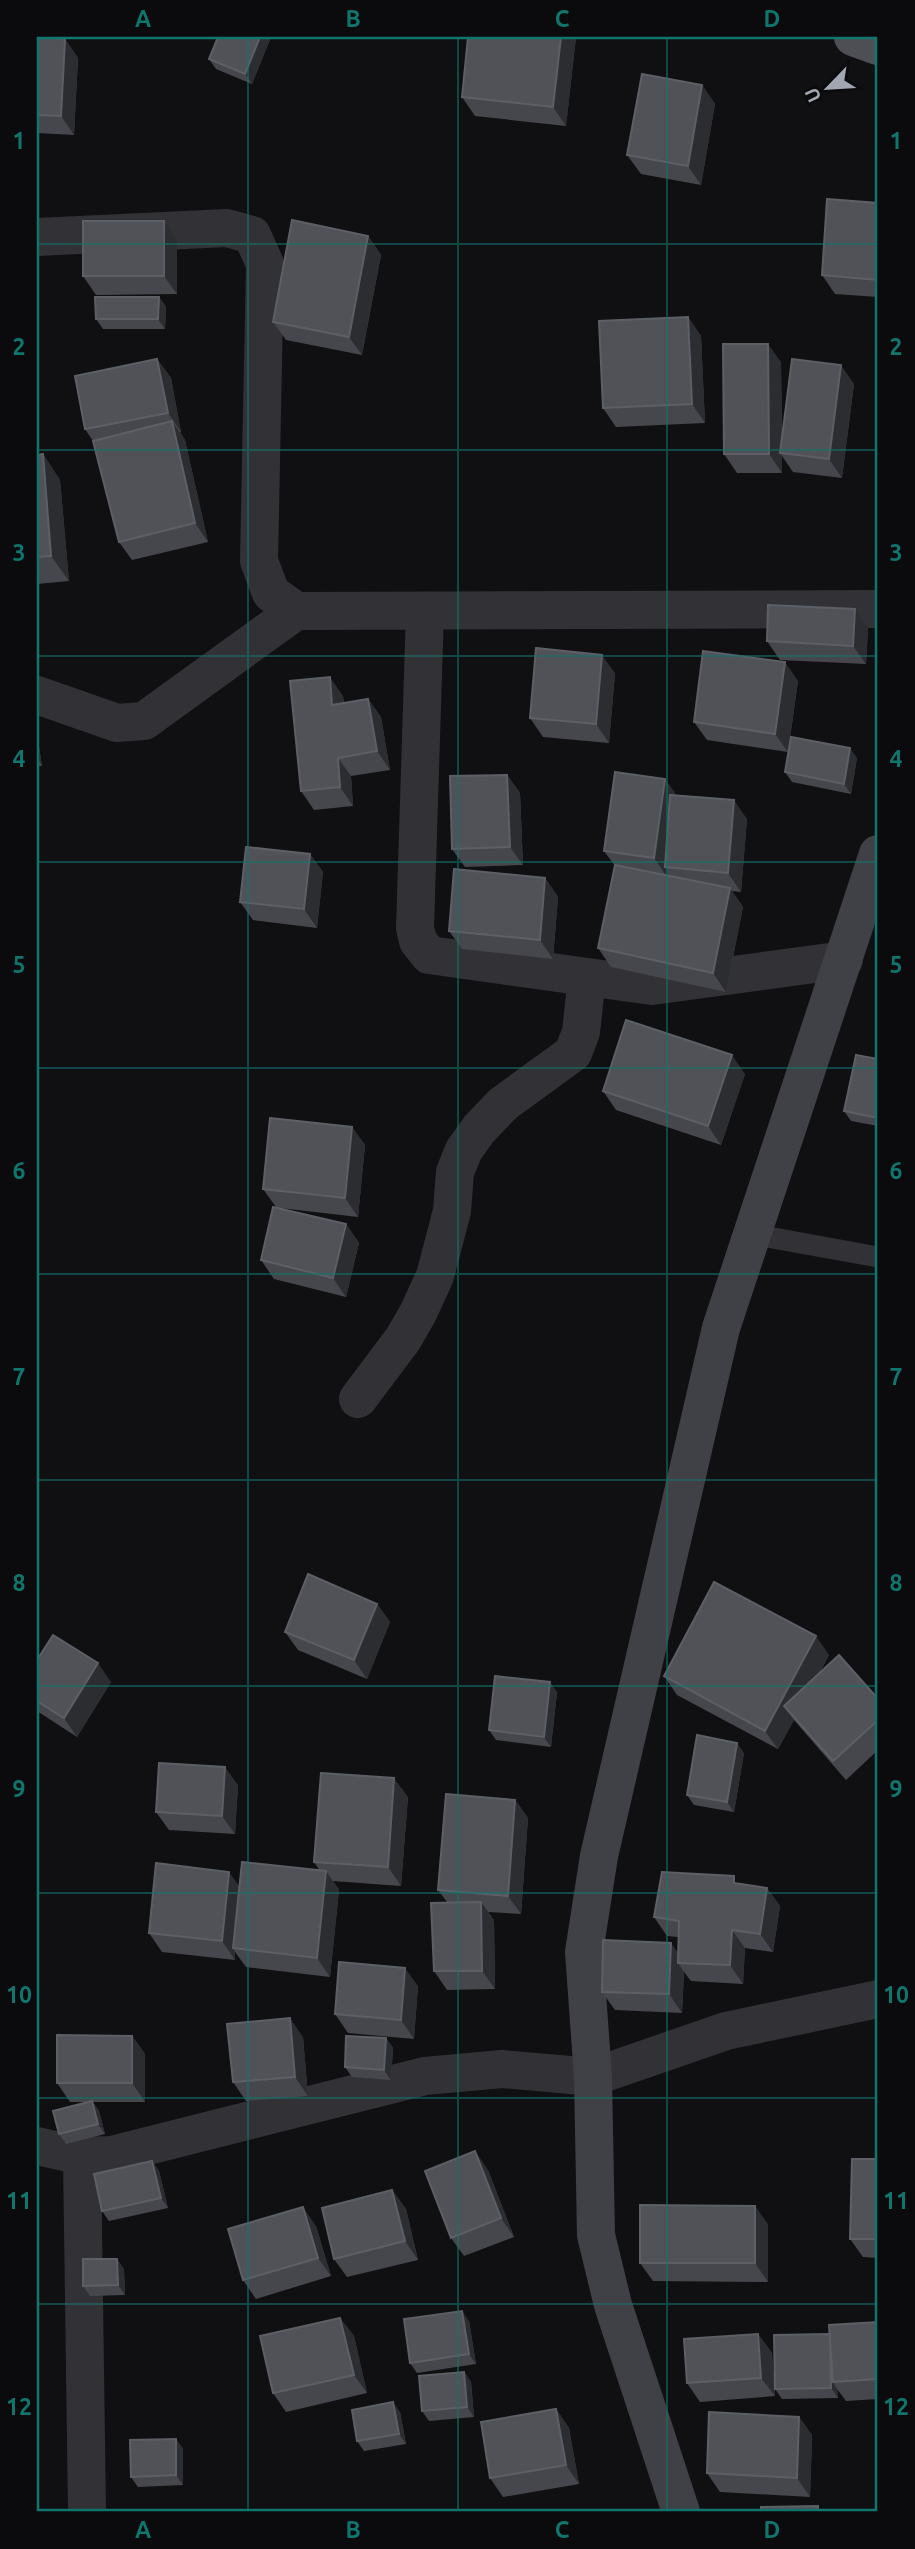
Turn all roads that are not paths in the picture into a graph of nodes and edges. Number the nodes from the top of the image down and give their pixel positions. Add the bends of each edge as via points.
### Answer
1 (853, 37) edge
2 (878, 46) edge
3 (37, 237) edge
4 (878, 610) edge
5 (296, 611) junction
6 (425, 611) junction
7 (37, 695) edge
8 (878, 854) edge
9 (844, 960) junction
10 (587, 977) junction
11 (751, 1234) junction
12 (878, 1257) edge
13 (358, 1399) dead end
14 (878, 1969) edge
15 (865, 2002) edge
16 (593, 2077) junction
17 (37, 2146) edge
18 (82, 2156) junction
19 (87, 2512) edge
20 (681, 2512) edge

1 - 2 main road
3 - 5 street via 227,228 252,235 265,264 259,561 271,593
4 - 6 street
5 - 6 street
5 - 7 street via 144,721 117,723
6 - 10 street via 418,941 429,955
8 - 9 street
9 - 10 street via 652,986
9 - 11 street
10 - 13 street via 581,1032 573,1053 503,1104 464,1150 435,1276 404,1339
11 - 12 lane
11 - 16 street via 721,1328 599,1856 584,1952
14 - 15 street
15 - 16 street via 726,2031
16 - 18 street via 502,2069 425,2076 112,2155
16 - 20 street via 596,2235 612,2305
17 - 18 street
18 - 19 street

